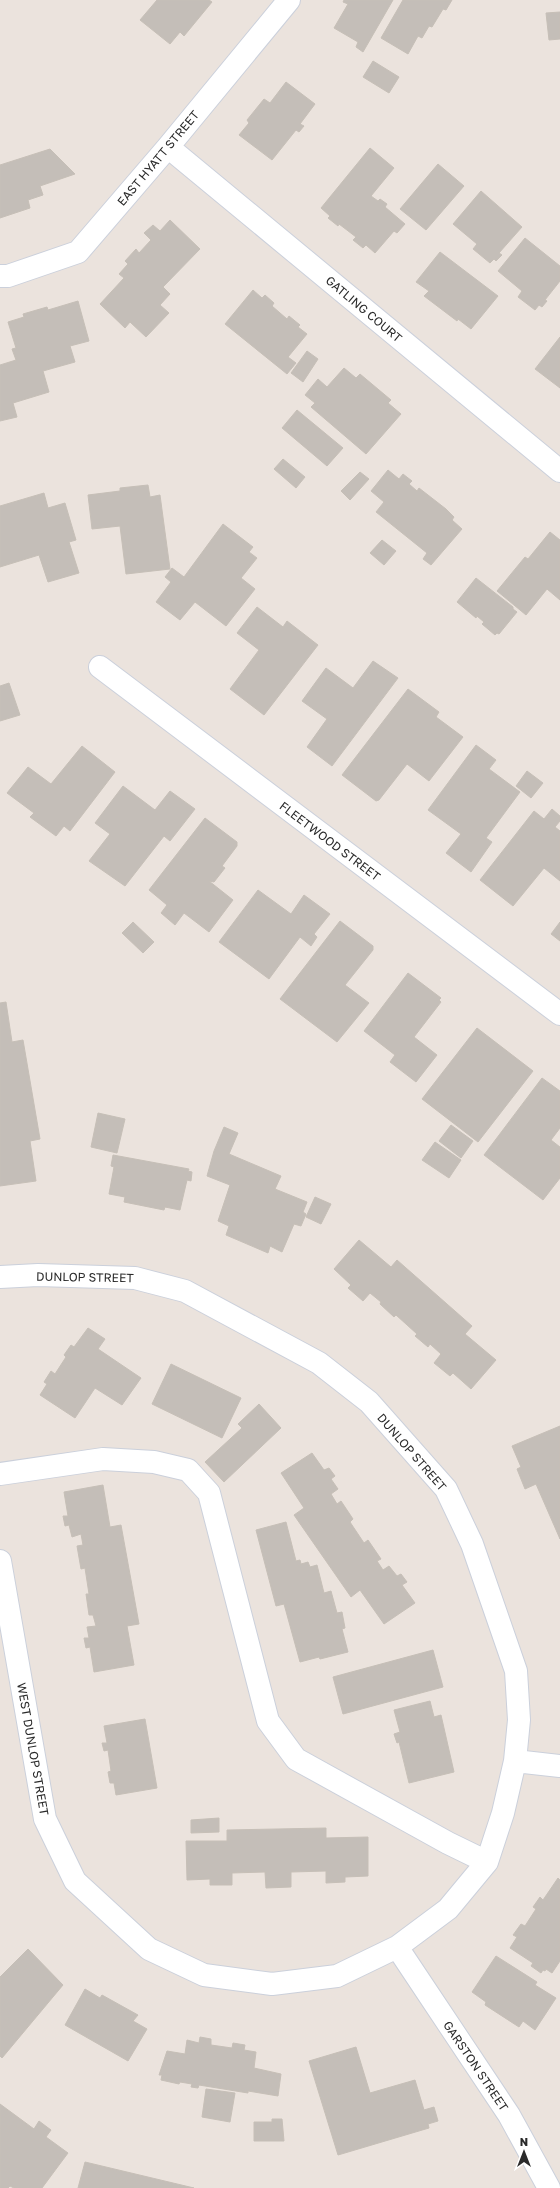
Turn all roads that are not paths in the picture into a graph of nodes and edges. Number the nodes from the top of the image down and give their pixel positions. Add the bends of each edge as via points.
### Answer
1 (289, 0) edge
2 (168, 147) junction
3 (0, 276) edge
4 (560, 471) edge
5 (100, 667) dead end
6 (560, 1014) edge
7 (0, 1278) edge
8 (0, 1474) edge
9 (0, 1561) edge
10 (515, 1761) junction
11 (560, 1766) edge
12 (487, 1862) junction
13 (397, 1947) junction
14 (549, 2188) edge

1 - 2 street, EAST HYATT STREET
2 - 3 street, EAST HYATT STREET via 78,252 8,276
2 - 4 street, GATLING COURT
5 - 6 street, FLEETWOOD STREET
7 - 10 street, DUNLOP STREET via 135,1278 185,1291 319,1362 369,1402 446,1489 472,1544 516,1671 519,1720
8 - 12 street via 103,1459 154,1462 188,1470 209,1493 268,1721 296,1759
9 - 13 street, WEST DUNLOP STREET via 45,1819 75,1881 149,1949 204,1975 272,1984 337,1976
10 - 11 street
10 - 12 street, DUNLOP STREET via 503,1813
12 - 13 street, DUNLOP STREET via 448,1910
13 - 14 street, GARSTON STREET via 509,2115

